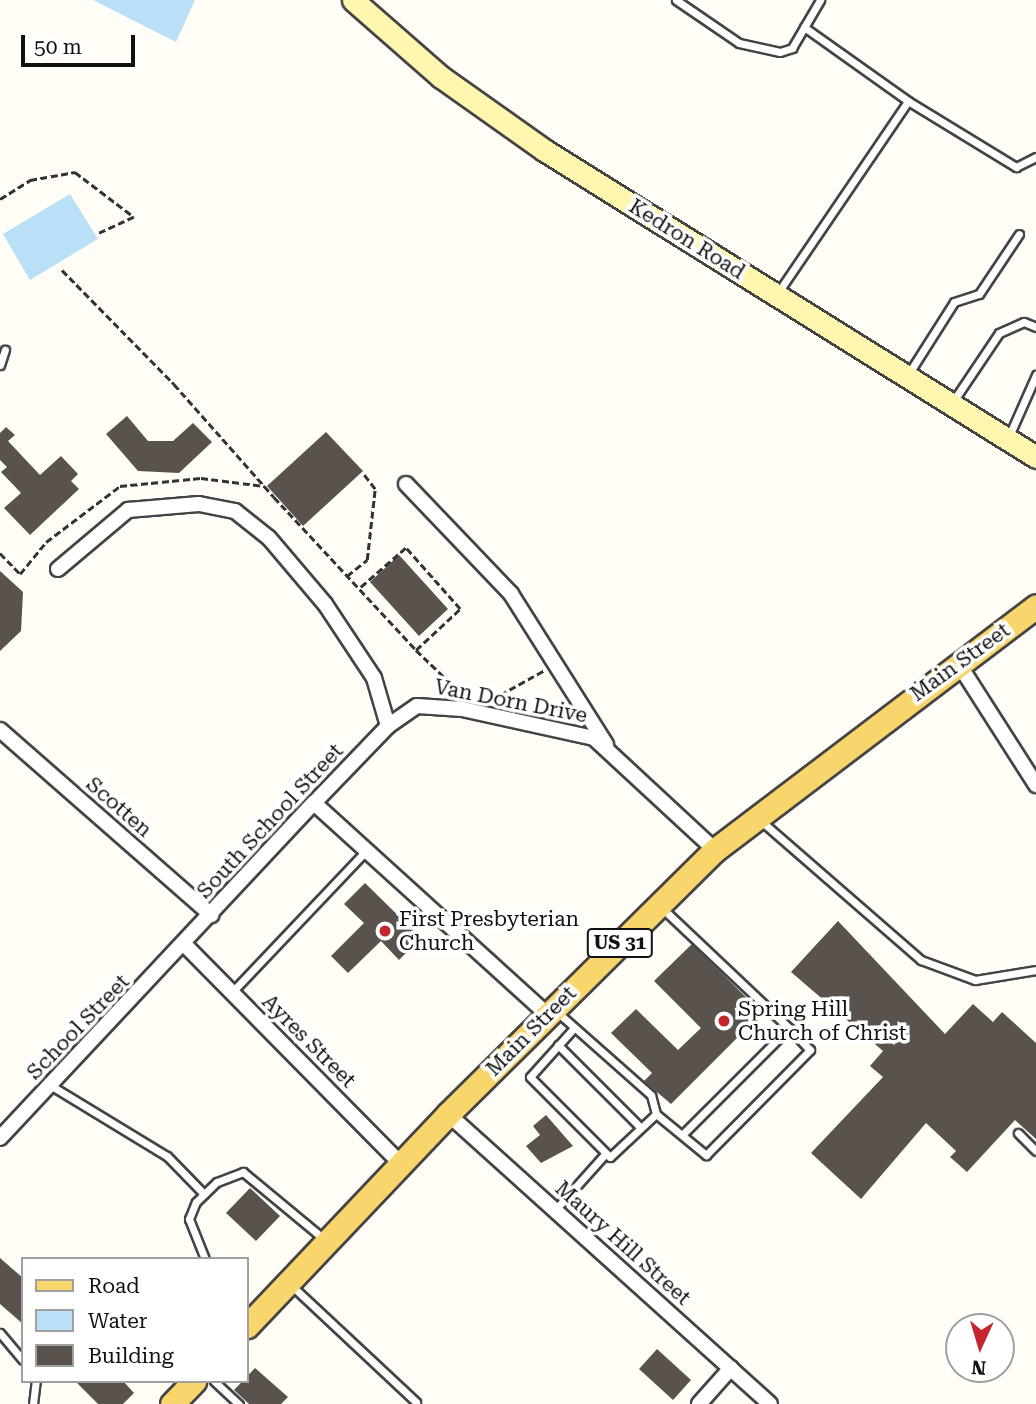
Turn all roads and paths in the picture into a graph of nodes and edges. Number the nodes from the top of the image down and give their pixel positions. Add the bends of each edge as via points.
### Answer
1 (354, 0) edge
2 (676, 0) edge
3 (820, 0) edge
4 (804, 27) junction
5 (908, 101) junction
6 (1036, 157) edge
7 (0, 199) edge
8 (99, 234) dead end
9 (1019, 234) dead end
10 (62, 270) dead end
11 (776, 295) junction
12 (1036, 327) edge
13 (5, 350) dead end
14 (0, 365) edge
15 (1036, 375) edge
16 (907, 376) junction
17 (951, 404) junction
18 (1008, 440) junction
19 (1036, 457) edge
20 (364, 475) dead end
21 (406, 484) dead end
22 (58, 569) dead end
23 (347, 576) junction
24 (359, 589) junction
25 (1036, 606) edge
26 (416, 650) junction
27 (958, 663) junction
28 (544, 670) dead end
29 (468, 697) dead end
30 (479, 699) dead end
31 (388, 726) junction
32 (0, 730) edge
33 (608, 748) junction
34 (1036, 785) edge
35 (314, 803) junction
36 (757, 817) junction
37 (366, 850) junction
38 (716, 850) junction
39 (659, 905) junction
40 (211, 915) junction
41 (186, 946) junction
42 (1036, 970) edge
43 (232, 993) junction
44 (550, 1011) junction
45 (789, 1028) junction
46 (573, 1029) junction
47 (558, 1045) junction
48 (50, 1085) junction
49 (449, 1114) junction
50 (656, 1114) junction
51 (640, 1127) junction
52 (1018, 1133) dead end
53 (682, 1135) junction
54 (0, 1138) edge
55 (1036, 1151) edge
56 (606, 1153) junction
57 (403, 1166) junction
58 (204, 1194) junction
59 (555, 1210) junction
60 (328, 1242) junction
61 (204, 1257) edge
62 (289, 1283) junction
63 (250, 1316) edge
64 (0, 1334) edge
65 (21, 1358) edge
66 (731, 1368) junction
67 (36, 1383) edge
68 (192, 1383) edge
69 (216, 1383) edge
70 (416, 1402) dead end
71 (176, 1403) edge
72 (33, 1404) edge
73 (239, 1404) edge
74 (699, 1404) edge
75 (770, 1404) edge

1 - 11 main road, Kedron Road via 441,77 544,150
2 - 4 lane via 706,24 763,52 792,48
3 - 4 lane
4 - 5 lane
5 - 6 lane via 1016,167
5 - 11 lane
7 - 8 path via 30,180 75,172 134,217
9 - 16 lane via 979,294 954,302
10 - 23 path
11 - 16 main road, Kedron Road
12 - 17 lane via 1024,322 999,333
13 - 14 lane
15 - 18 lane
16 - 17 main road, Kedron Road
17 - 18 main road, Kedron Road
18 - 19 main road, Kedron Road
20 - 23 path via 375,489 367,559
21 - 33 street via 511,594
22 - 31 street via 128,510 199,504 235,511 269,538 325,604 374,678
23 - 24 path
24 - 26 path
24 - 26 path via 406,548 460,609
25 - 27 main road, Main Street / US 31
26 - 29 path via 446,684
27 - 34 street
27 - 36 main road, Main Street / US 31
28 - 30 path via 507,696
31 - 33 street, Van Dorn Drive via 406,711 436,705 571,730
31 - 35 street, South School Street
32 - 40 street, Scotten
33 - 38 street, Van Dorn Drive
35 - 37 street
35 - 40 street, South School Street
36 - 38 main road, Main Street / US 31
36 - 42 lane via 921,960 975,980
37 - 43 lane
37 - 44 street
38 - 39 main road, Main Street / US 31
39 - 44 main road, Main Street / US 31
39 - 45 lane
40 - 41 street, South School Street
41 - 43 street, Ayres Street
41 - 48 street, School Street
43 - 57 street, Ayres Street
44 - 46 lane
44 - 49 main road, Main Street / US 31
45 - 53 lane
45 - 53 lane via 810,1051 706,1155
46 - 47 lane
46 - 50 lane via 651,1095
47 - 51 lane
47 - 56 lane via 530,1077
48 - 54 street, School Street
48 - 58 lane via 167,1156
49 - 57 main road, Main Street / US 31
49 - 59 street, Maury Hill Street
50 - 51 lane
50 - 53 lane
51 - 56 lane via 610,1157
52 - 55 lane
56 - 59 lane
57 - 60 main road, Main Street / US 31
58 - 60 lane via 243,1172
58 - 61 lane via 190,1219
59 - 66 street, Maury Hill Street
60 - 62 main road, Main Street / US 31
62 - 63 main road, Main Street / US 31
62 - 70 lane
64 - 65 lane
66 - 74 street
66 - 75 street, Maury Hill Street
67 - 72 lane
68 - 71 main road
69 - 73 lane

